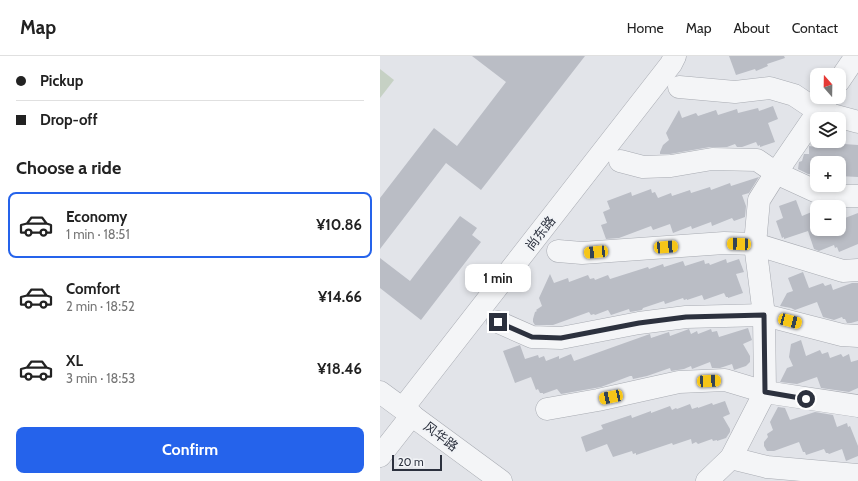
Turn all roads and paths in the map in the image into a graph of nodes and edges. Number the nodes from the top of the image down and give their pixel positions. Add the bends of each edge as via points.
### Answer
1 (675, 56) edge
2 (856, 56) edge
3 (846, 71) edge
4 (678, 87) dead end
5 (810, 100) edge
6 (823, 104) edge
7 (858, 122) edge
8 (620, 161) dead end
9 (776, 173) junction
10 (858, 196) edge
11 (755, 244) junction
12 (558, 251) dead end
13 (858, 270) edge
14 (764, 315) junction
15 (498, 322) dead end
16 (858, 336) edge
17 (765, 392) junction
18 (393, 406) edge
19 (858, 406) edge
20 (548, 409) dead end
21 (380, 456) edge
22 (731, 458) junction
23 (858, 475) edge
24 (501, 481) edge
25 (707, 481) edge

1 - 18 street, 尚东路
2 - 3 street
4 - 5 street via 735,92 770,88
6 - 7 street
6 - 9 street
8 - 9 street via 643,167 670,166 712,159 757,160
9 - 10 street via 826,196
9 - 11 street via 759,200
11 - 12 street via 724,243 582,253
11 - 13 street via 843,271
11 - 14 street
14 - 15 street via 686,317 561,338 532,337
14 - 16 street via 842,335
14 - 17 street
17 - 19 street
17 - 20 street via 725,380 679,382
17 - 22 street
18 - 21 street, 尚东路
18 - 24 street, 风华路
22 - 23 street via 767,466
22 - 25 street

